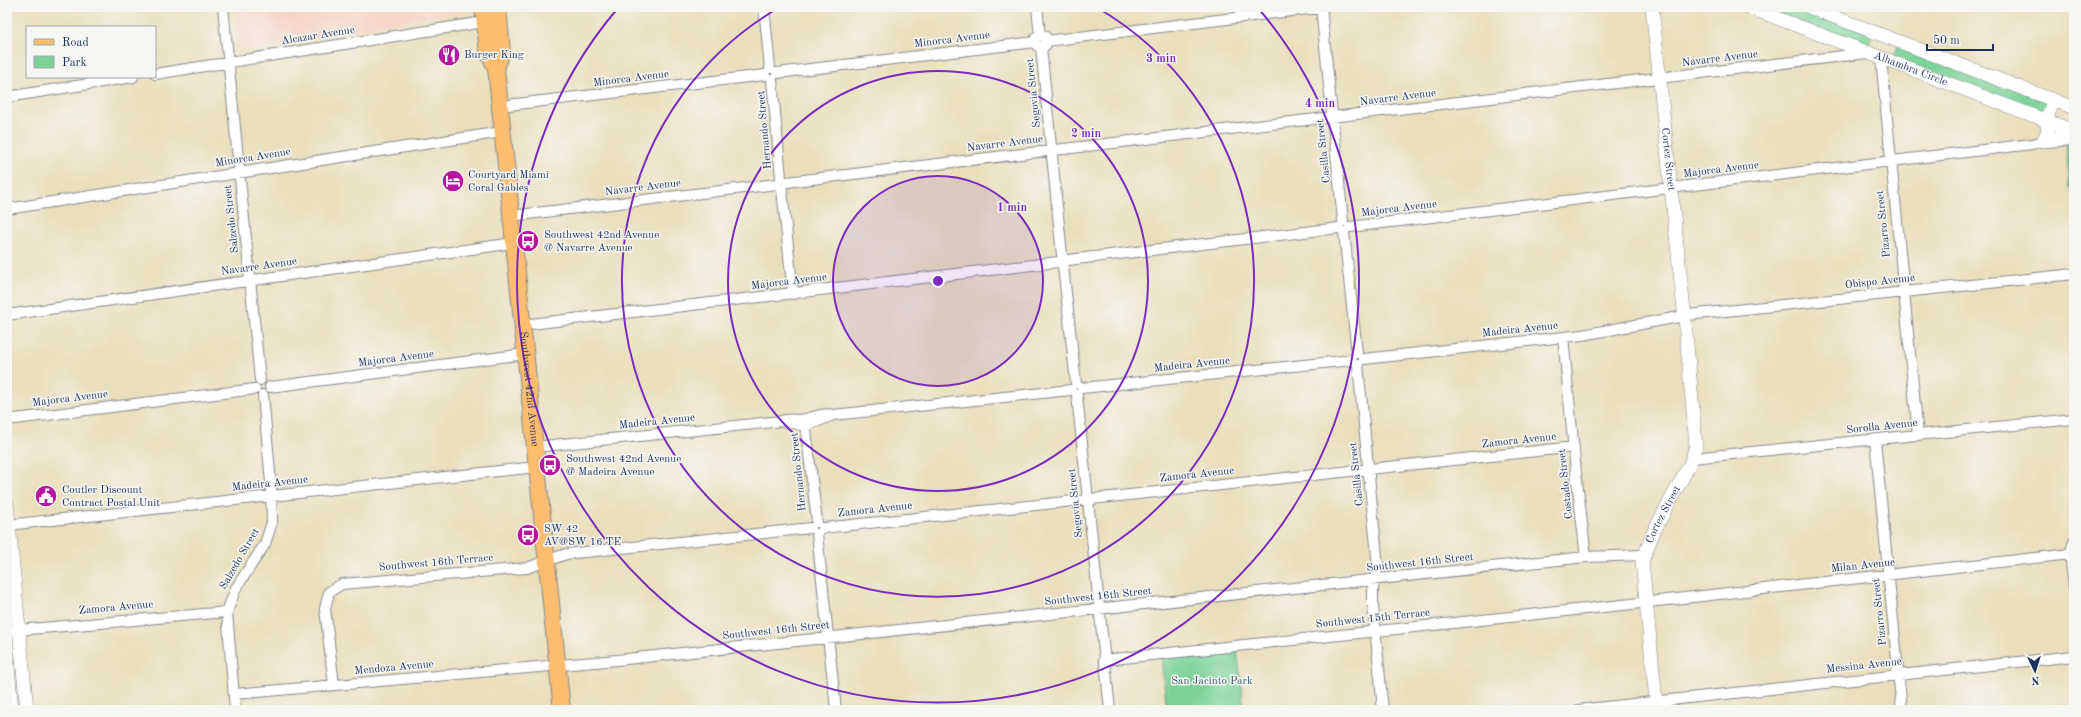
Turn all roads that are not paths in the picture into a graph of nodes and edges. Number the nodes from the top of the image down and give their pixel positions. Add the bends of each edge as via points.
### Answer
1 (223, 7) edge
2 (498, 7) edge
3 (764, 7) edge
4 (1037, 7) edge
5 (1321, 7) edge
6 (1325, 7) edge
7 (1652, 7) edge
8 (1748, 7) edge
9 (1808, 7) edge
10 (484, 15) edge
11 (1883, 35) junction
12 (1041, 41) junction
13 (502, 52) junction
14 (1875, 55) junction
15 (229, 62) junction
16 (496, 68) junction
17 (156, 74) edge
18 (771, 74) junction
19 (127, 78) edge
20 (1659, 78) junction
21 (7, 97) edge
22 (2054, 100) junction
23 (500, 106) junction
24 (2074, 108) edge
25 (1333, 117) junction
26 (2046, 120) junction
27 (2073, 131) edge
28 (502, 132) junction
29 (2043, 141) junction
30 (1052, 151) junction
31 (1890, 161) junction
32 (239, 172) junction
33 (782, 183) junction
34 (1671, 188) junction
35 (7, 209) edge
36 (511, 216) junction
37 (1344, 227) junction
38 (514, 243) junction
39 (1063, 261) junction
40 (2074, 274) edge
41 (251, 280) junction
42 (1903, 292) junction
43 (793, 294) junction
44 (7, 315) edge
45 (1684, 316) junction
46 (522, 325) junction
47 (1563, 337) junction
48 (525, 354) junction
49 (1358, 359) junction
50 (260, 380) junction
51 (270, 387) junction
52 (1076, 389) junction
53 (259, 392) junction
54 (7, 420) edge
55 (2074, 420) edge
56 (806, 423) junction
57 (1918, 436) junction
58 (1875, 440) junction
59 (534, 447) junction
60 (1574, 447) junction
61 (1692, 458) junction
62 (536, 467) junction
63 (1369, 469) junction
64 (272, 496) junction
65 (1087, 499) junction
66 (7, 505) edge
67 (8, 525) edge
68 (817, 528) junction
69 (2074, 542) edge
70 (2070, 554) junction
71 (1643, 555) junction
72 (1586, 557) junction
73 (546, 561) junction
74 (1888, 575) junction
75 (1375, 580) junction
76 (2074, 587) edge
77 (1645, 602) junction
78 (1099, 609) junction
79 (227, 612) junction
80 (13, 630) edge
81 (1374, 631) junction
82 (828, 637) junction
83 (7, 656) edge
84 (2074, 656) edge
85 (1104, 660) junction
86 (556, 666) junction
87 (1899, 674) junction
88 (334, 685) junction
89 (234, 694) junction
90 (1656, 706) edge
91 (12, 710) edge
92 (27, 710) edge
93 (235, 710) edge
94 (562, 710) edge
95 (836, 710) edge
96 (1110, 710) edge
97 (1384, 710) edge
98 (1578, 710) edge
99 (1902, 710) edge

1 - 15 street, Salzedo Street
2 - 13 main road, Southwest 42nd Avenue
3 - 18 street, Hernando Street
4 - 12 street, Segovia Street
5 - 6 street, Minorca Avenue
5 - 12 street, Minorca Avenue
5 - 25 street, Casilla Street
7 - 20 street, Cortez Street
8 - 14 street, Alhambra Circle
9 - 11 street, Alhambra Circle
10 - 13 main road via 493,33 496,49
10 - 15 street, Alcazar Avenue
10 - 16 main road, Southwest 42nd Avenue via 488,52
11 - 14 street
11 - 22 street, Alhambra Circle
12 - 18 street, Minorca Avenue
12 - 30 street, Segovia Street
13 - 16 main road, Southwest 42nd Avenue
14 - 20 street, Navarre Avenue
14 - 26 street, Alhambra Circle
14 - 31 street, Pizarro Street
15 - 17 street, Alcazar Avenue
15 - 32 street, Salzedo Street
16 - 23 main road, Southwest 42nd Avenue
18 - 23 street, Minorca Avenue
18 - 33 street, Hernando Street
19 - 21 street
20 - 25 street, Navarre Avenue
20 - 34 street, Cortez Street
22 - 24 street, Alhambra Circle
22 - 26 street
23 - 28 main road, Southwest 42nd Avenue
25 - 30 street, Navarre Avenue
25 - 37 street, Casilla Street
26 - 27 street, Alhambra Circle
26 - 29 street via 2048,131
27 - 29 street, Majorca Avenue
28 - 32 street, Minorca Avenue
28 - 36 main road, Southwest 42nd Avenue
29 - 31 street, Majorca Avenue
30 - 33 street, Navarre Avenue
30 - 39 street, Segovia Street
31 - 34 street, Majorca Avenue
31 - 42 street, Pizarro Street
32 - 35 street, Minorca Avenue
32 - 41 street, Salzedo Street
33 - 36 street, Navarre Avenue
33 - 43 street, Hernando Street
34 - 37 street, Majorca Avenue
34 - 45 street, Cortez Street
36 - 38 main road, Southwest 42nd Avenue
37 - 39 street, Majorca Avenue
37 - 49 street, Casilla Street
38 - 41 street, Navarre Avenue
38 - 46 main road, Southwest 42nd Avenue
39 - 43 street, Majorca Avenue
39 - 52 street, Segovia Street
40 - 42 street, Obispo Avenue
41 - 44 street, Navarre Avenue
41 - 50 street, Salzedo Street
42 - 45 street, Obispo Avenue
42 - 57 street, Pizarro Street
43 - 46 street, Majorca Avenue
45 - 47 street, Madeira Avenue
45 - 61 street, Cortez Street via 1696,440
46 - 48 main road, Southwest 42nd Avenue
47 - 49 street, Madeira Avenue
47 - 60 street, Costado Street
48 - 51 street, Majorca Avenue
48 - 59 main road, Southwest 42nd Avenue
49 - 52 street, Madeira Avenue
49 - 63 street, Casilla Street
50 - 51 street via 268,382
50 - 53 street via 256,383
51 - 53 street via 269,391
52 - 56 street, Madeira Avenue via 833,415
52 - 65 street, Segovia Street
53 - 54 street, Majorca Avenue
53 - 64 street, Salzedo Street
55 - 57 street, Sorolla Avenue
56 - 59 street, Madeira Avenue via 782,421
56 - 68 street, Hernando Street
57 - 58 street, Sorolla Avenue
58 - 61 street, Sorolla Avenue
58 - 74 street, Pizarro Street
59 - 62 main road, Southwest 42nd Avenue
60 - 63 street, Zamora Avenue
60 - 72 street, Costado Street
61 - 71 street, Cortez Street
62 - 64 street, Madeira Avenue
62 - 73 main road, Southwest 42nd Avenue
63 - 65 street, Zamora Avenue
63 - 75 street, Casilla Street via 1378,566
64 - 67 street, Madeira Avenue
64 - 79 street, Salzedo Street via 269,536 236,588
65 - 68 street, Zamora Avenue
65 - 78 street, Segovia Street
66 - 67 street
67 - 80 street
68 - 73 street, Zamora Avenue via 566,554
68 - 82 street, Hernando Street
69 - 70 street
70 - 74 street, Milan Avenue
70 - 76 street
71 - 72 street, Southwest 16th Street
71 - 77 street, Cortez Street
72 - 75 street, Southwest 16th Street
73 - 86 main road, Southwest 42nd Avenue
73 - 88 street, Southwest 16th Terrace via 526,568 347,583 337,586 327,597 326,613
74 - 77 street, Milan Avenue
74 - 87 street, Pizarro Street
75 - 78 street, Southwest 16th Street
75 - 81 street, Casilla Street via 1372,596
77 - 81 street, Southwest 15th Terrace
77 - 90 street, Cortez Street
78 - 82 street, Southwest 16th Street
78 - 85 street, Segovia Street
79 - 80 street, Zamora Avenue
79 - 89 street, Salzedo Street
80 - 92 street
81 - 85 street, Southwest 15th Terrace
81 - 97 street, Casilla Street
82 - 86 street, Southwest 16th Street
82 - 95 street, Hernando Street
83 - 91 street
84 - 87 street, Messina Avenue
85 - 96 street, Segovia Street
86 - 88 street, Mendoza Avenue
86 - 94 main road, Southwest 42nd Avenue
87 - 90 street, Messina Avenue
87 - 99 street, Pizarro Street
88 - 89 street, Mendoza Avenue
89 - 93 street, Salzedo Street
90 - 98 street, Messina Avenue

